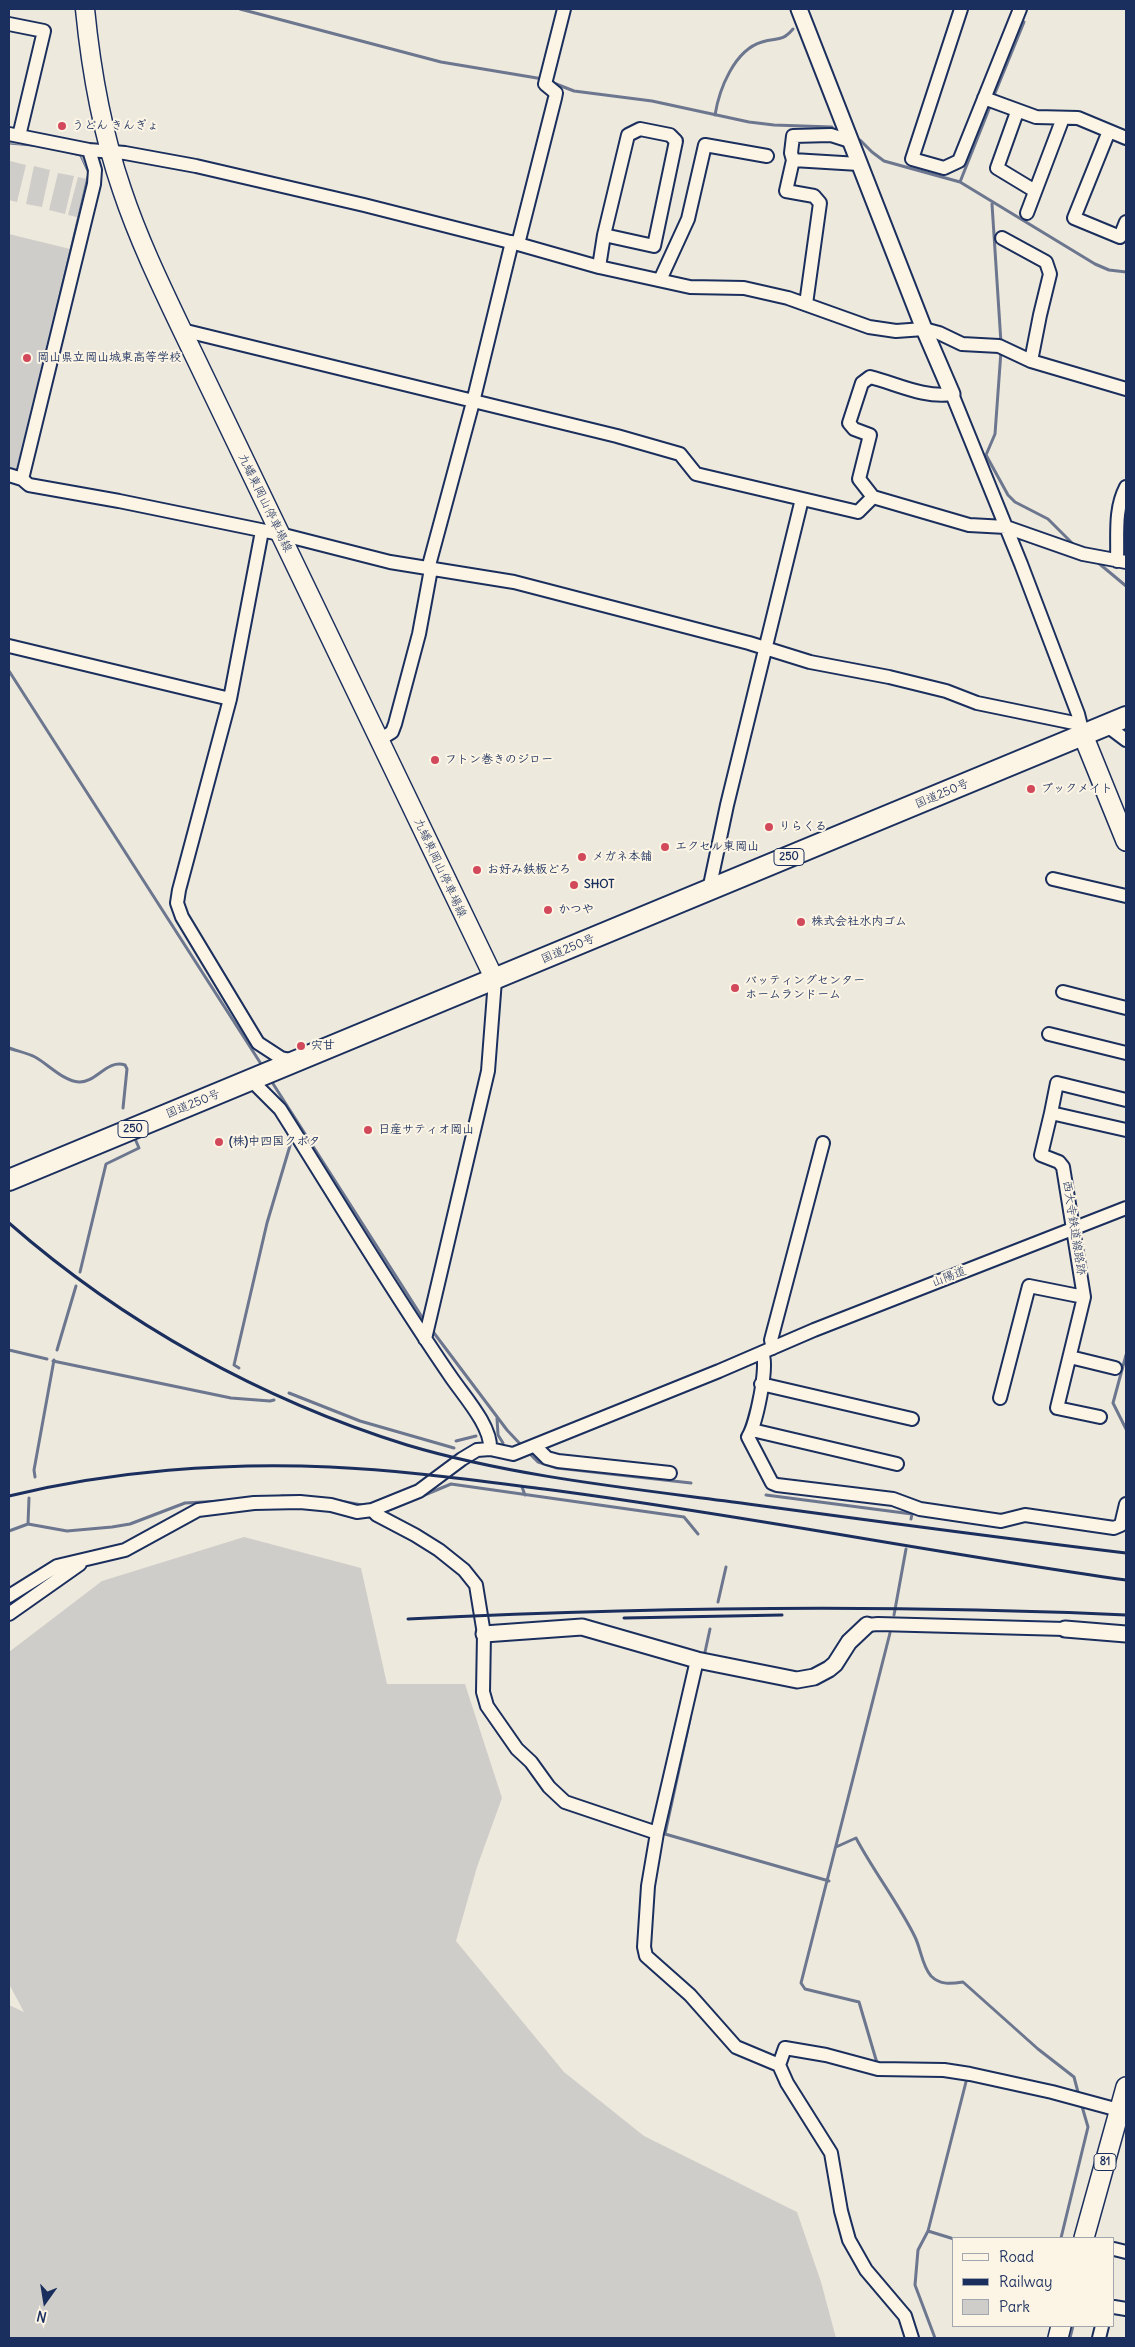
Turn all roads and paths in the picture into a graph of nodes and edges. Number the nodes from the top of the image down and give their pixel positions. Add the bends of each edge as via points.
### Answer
1 (85, 9) edge
2 (564, 9) edge
3 (799, 9) edge
4 (961, 9) edge
5 (1020, 9) edge
6 (9, 24) edge
7 (989, 100) junction
8 (1017, 112) junction
9 (1063, 118) junction
10 (1109, 131) junction
11 (14, 135) edge
12 (1126, 138) edge
13 (850, 141) junction
14 (89, 150) junction
15 (110, 152) junction
16 (767, 156) dead end
17 (793, 160) junction
18 (859, 164) junction
19 (1035, 191) junction
20 (1027, 213) dead end
21 (1126, 222) edge
22 (604, 235) junction
23 (1002, 238) dead end
24 (515, 243) junction
25 (599, 267) junction
26 (660, 280) junction
27 (806, 304) junction
28 (924, 329) junction
29 (182, 330) junction
30 (1031, 361) junction
31 (1126, 387) edge
32 (952, 394) junction
33 (473, 402) junction
34 (9, 476) edge
35 (22, 479) junction
36 (1126, 487) edge
37 (873, 497) junction
38 (802, 499) junction
39 (1006, 527) junction
40 (262, 531) junction
41 (280, 534) junction
42 (1121, 562) edge
43 (429, 569) junction
44 (9, 646) edge
45 (765, 648) junction
46 (230, 699) junction
47 (1126, 717) edge
48 (1106, 725) junction
49 (1081, 730) junction
50 (379, 740) junction
51 (1126, 740) edge
52 (1126, 841) edge
53 (1053, 879) dead end
54 (709, 890) junction
55 (1126, 896) edge
56 (494, 980) junction
57 (1063, 992) dead end
58 (1126, 1008) edge
59 (1049, 1034) dead end
60 (1126, 1053) edge
61 (295, 1061) junction
62 (260, 1076) junction
63 (1126, 1100) edge
64 (1050, 1112) junction
65 (1126, 1130) edge
66 (823, 1143) dead end
67 (9, 1180) edge
68 (1126, 1208) edge
69 (1074, 1229) junction
70 (1084, 1294) junction
71 (425, 1339) junction
72 (768, 1350) junction
73 (1070, 1357) junction
74 (1115, 1368) dead end
75 (761, 1384) junction
76 (1000, 1398) dead end
77 (1100, 1417) dead end
78 (912, 1419) dead end
79 (752, 1430) junction
80 (533, 1447) junction
81 (490, 1449) junction
82 (897, 1464) dead end
83 (670, 1474) dead end
84 (1126, 1504) edge
85 (372, 1510) junction
86 (88, 1558) junction
87 (9, 1596) edge
88 (9, 1614) edge
89 (867, 1625) joint
90 (1065, 1629) joint
91 (484, 1634) junction
92 (1126, 1634) edge
93 (697, 1660) junction
94 (657, 1833) junction
95 (779, 2065) junction
96 (1126, 2086) edge
97 (1123, 2111) edge
98 (1084, 2237) edge
99 (912, 2338) edge

1 - 15 main road, 九蟠東岡山停車場線 via 92,73
2 - 24 street via 546,80 556,93
3 - 13 street
4 - 7 street via 912,159 944,168 958,162
5 - 7 street
6 - 11 street via 44,31
7 - 8 street
8 - 9 street via 1036,117
8 - 19 street via 997,168
9 - 10 street via 1078,118
9 - 19 street
10 - 12 street
10 - 21 street via 1074,218 1120,237
11 - 14 street
13 - 17 street via 831,135 793,136
13 - 18 street
14 - 15 street
14 - 35 street via 95,170 94,184
15 - 24 street via 196,166
15 - 29 main road, 九蟠東岡山停車場線 via 138,236
16 - 26 street via 705,145 688,219
17 - 18 street
17 - 27 street via 786,191 814,196 820,203
18 - 28 street
19 - 20 street
22 - 22 street via 654,246 676,141 670,135 640,129 628,135
22 - 25 street
23 - 30 street via 1046,262 1050,274
24 - 25 street
24 - 33 street
25 - 26 street
26 - 27 street via 690,287 744,288
27 - 28 street via 869,327 896,331
28 - 30 street via 962,344 1001,347
28 - 32 street
29 - 33 street
29 - 41 main road, 九蟠東岡山停車場線
30 - 31 street
32 - 37 street via 924,394 870,377 862,383 849,422 854,429 870,435 859,479
32 - 39 street
33 - 38 street via 680,454 696,474
33 - 43 street
34 - 35 street
35 - 40 street via 29,486
36 - 42 street via 1116,521
37 - 38 street via 858,512
37 - 39 street via 969,525
38 - 45 street
39 - 42 street via 1084,554
39 - 49 street via 1078,714
40 - 41 street
40 - 46 street
41 - 43 street via 343,552
41 - 50 main road, 九蟠東岡山停車場線
43 - 45 street via 514,582
43 - 50 street via 419,634 395,724 392,732
44 - 46 street
45 - 49 street via 810,662 946,691 977,703
45 - 54 street
46 - 61 street via 177,903 182,917 258,1043 281,1058
47 - 48 highway, 国道250号 / 250
48 - 49 highway, 国道250号 / 250
48 - 51 street
49 - 52 main road
49 - 54 highway, 国道250号 / 250
50 - 56 main road, 九蟠東岡山停車場線
53 - 55 street
54 - 56 highway, 国道250号 / 250
56 - 61 highway, 国道250号 / 250
56 - 71 street via 488,1071
57 - 58 street
59 - 60 street
61 - 62 highway, 国道250号 / 250
62 - 67 highway, 国道250号 / 250
62 - 71 street
63 - 64 street via 1057,1083
64 - 65 street
64 - 69 street, 西大寺鉄道線路跡 via 1042,1155 1064,1167
66 - 72 street
68 - 69 street, 山陽道
69 - 70 street, 西大寺鉄道線路跡
69 - 72 street, 山陽道
70 - 73 street
70 - 76 street via 1030,1286
71 - 81 street via 482,1422 491,1442
72 - 75 street
72 - 80 street, 山陽道
73 - 74 street
73 - 77 street via 1057,1408
75 - 78 street
75 - 79 street
79 - 82 street
79 - 84 street via 748,1437 772,1483 777,1485 893,1499 920,1508 983,1518 1001,1520 1025,1516 1114,1528 1122,1525
80 - 81 street, 山陽道 via 514,1454
80 - 83 street via 547,1458 558,1461
81 - 85 street via 477,1450 419,1491
85 - 86 street via 357,1512 300,1502 254,1503 198,1510 125,1550
85 - 91 street via 377,1516 439,1550 464,1570 476,1585
86 - 87 street via 57,1566
86 - 88 street
89 - 90 street
89 - 93 street via 849,1642 835,1664 822,1674 804,1679 784,1679
90 - 92 street
91 - 93 street via 582,1627
91 - 94 street via 483,1684 487,1706 549,1787 565,1802
93 - 94 street
94 - 95 street via 648,1886 646,1956 690,1995 736,2047
95 - 97 street via 785,2048 878,2069 944,2070 966,2074
95 - 99 street via 830,2153 849,2240 866,2270 905,2316
96 - 97 main road, 81
97 - 98 main road, 81

